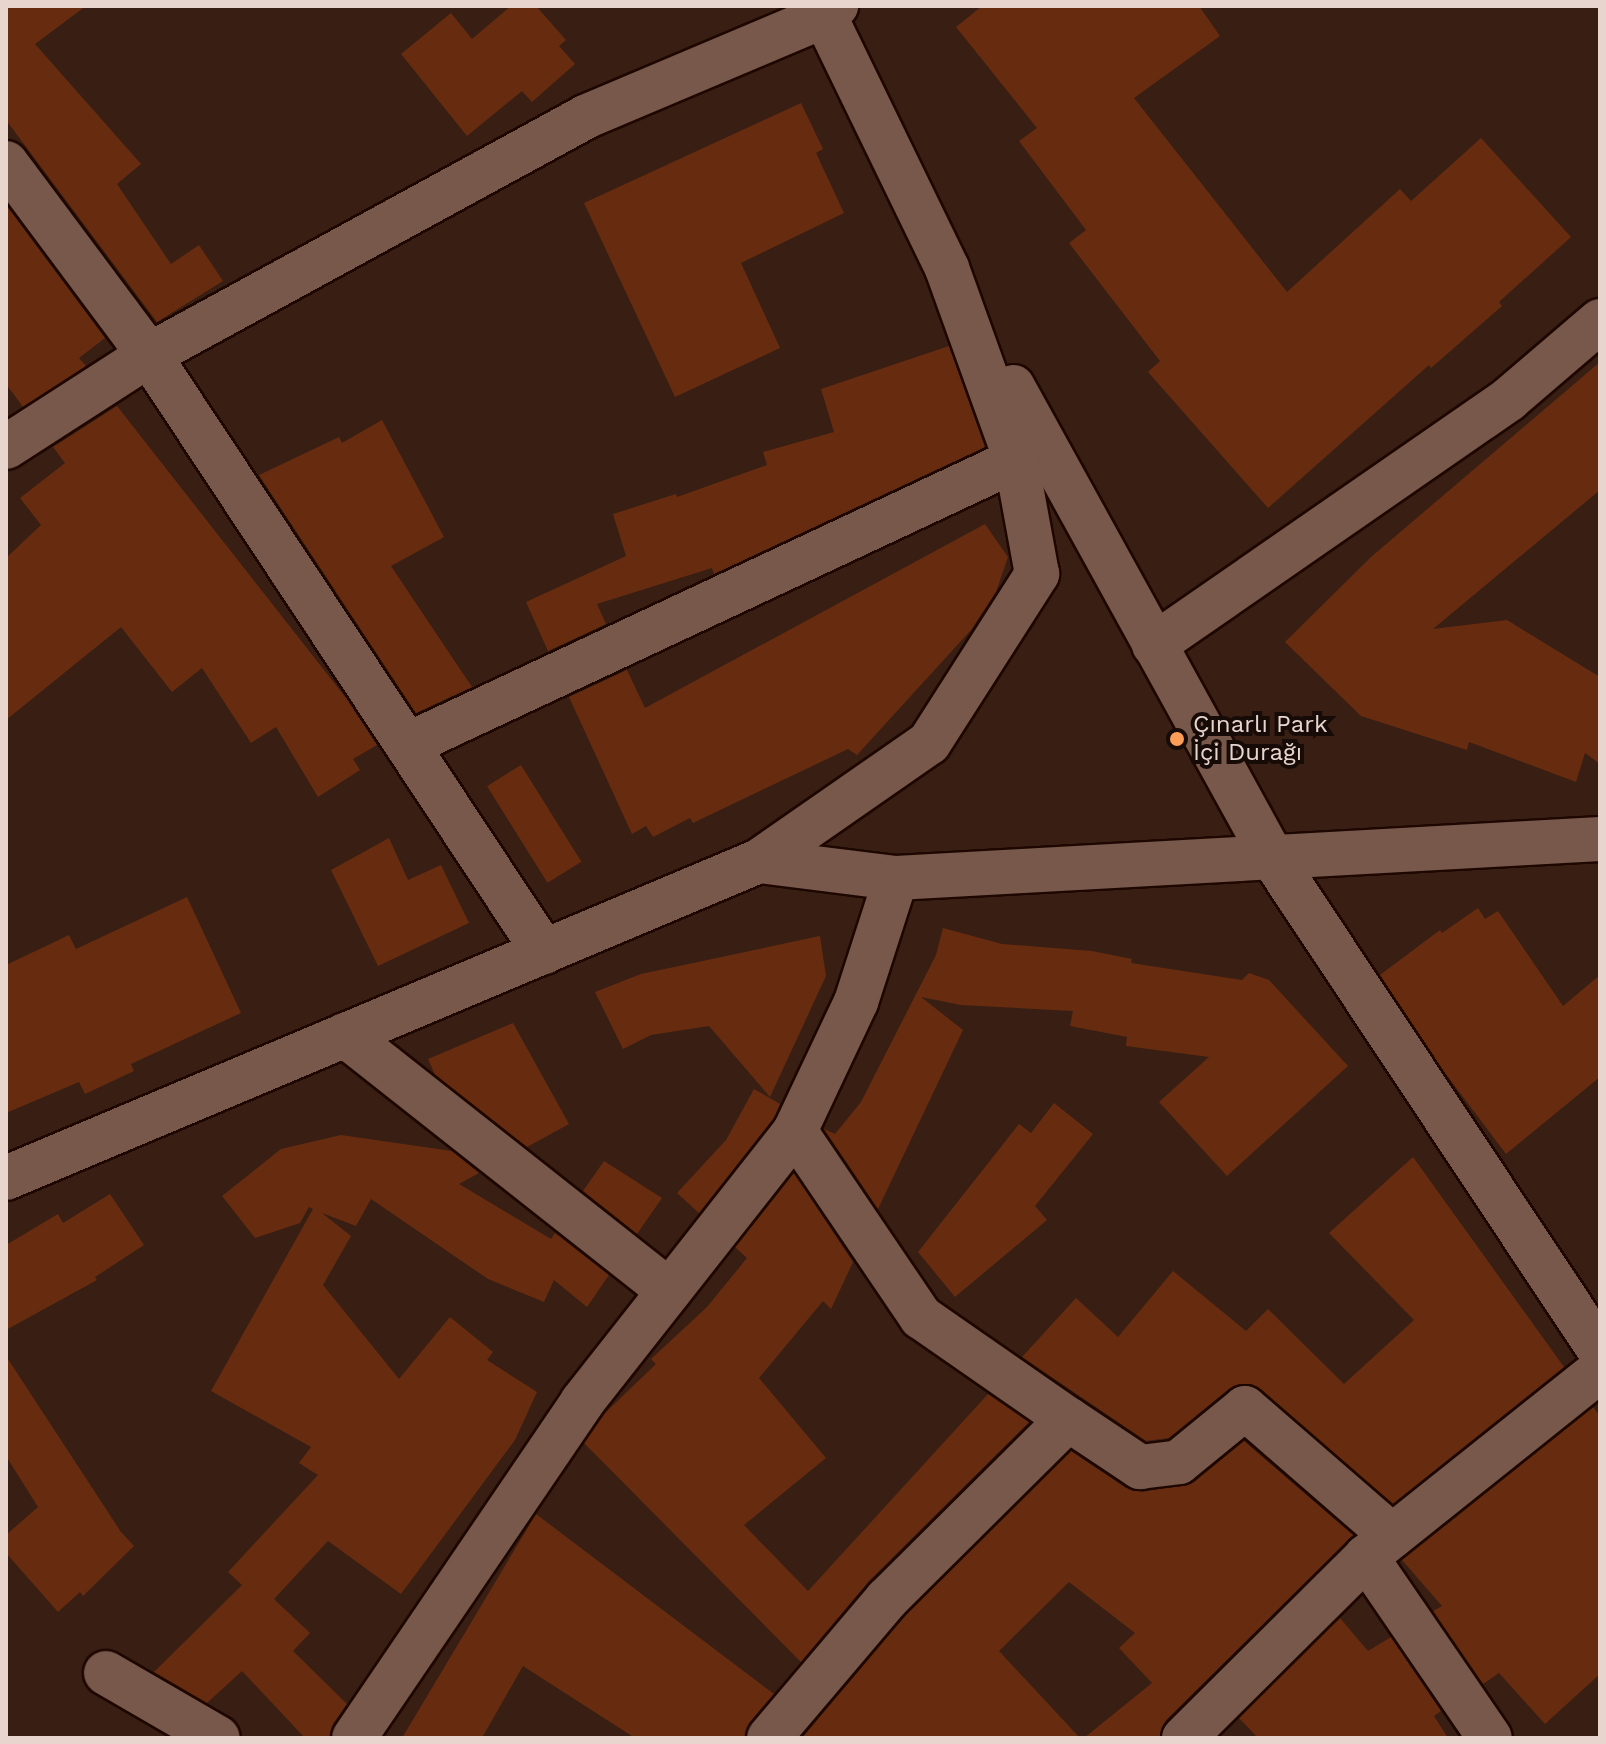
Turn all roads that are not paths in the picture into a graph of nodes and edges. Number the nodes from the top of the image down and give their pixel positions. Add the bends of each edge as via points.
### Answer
1 (827, 9) edge
2 (6, 163) edge
3 (947, 268) junction
4 (1600, 321) edge
5 (149, 355) junction
6 (6, 447) edge
7 (1016, 460) junction
8 (1154, 645) junction
9 (407, 745) junction
10 (1600, 839) edge
11 (1272, 857) junction
12 (759, 861) junction
13 (896, 878) junction
14 (544, 952) junction
15 (345, 1035) junction
16 (795, 1131) junction
17 (6, 1178) edge
18 (669, 1291) junction
19 (1600, 1351) edge
20 (1600, 1370) edge
21 (1068, 1419) junction
22 (1379, 1546) junction
23 (106, 1673) dead end
24 (218, 1738) edge
25 (354, 1738) edge
26 (769, 1738) edge
27 (1184, 1738) edge
28 (1490, 1738) edge

1 - 3 street
1 - 5 street via 585,117
2 - 5 street
3 - 7 street
3 - 8 street
4 - 8 street via 1509,399
5 - 6 street
5 - 9 street
7 - 9 street
7 - 12 street via 1037,574 929,743
8 - 11 street
9 - 14 street
10 - 11 street
11 - 13 street
11 - 19 street
12 - 13 street
12 - 14 street
13 - 16 street via 856,1002
14 - 15 street
15 - 17 street
15 - 18 street
16 - 18 street
16 - 21 street via 921,1317
18 - 25 street via 582,1402
20 - 22 street
21 - 22 street via 1140,1467 1179,1462 1245,1408
21 - 26 street via 887,1599
22 - 27 street
22 - 28 street
23 - 24 street

